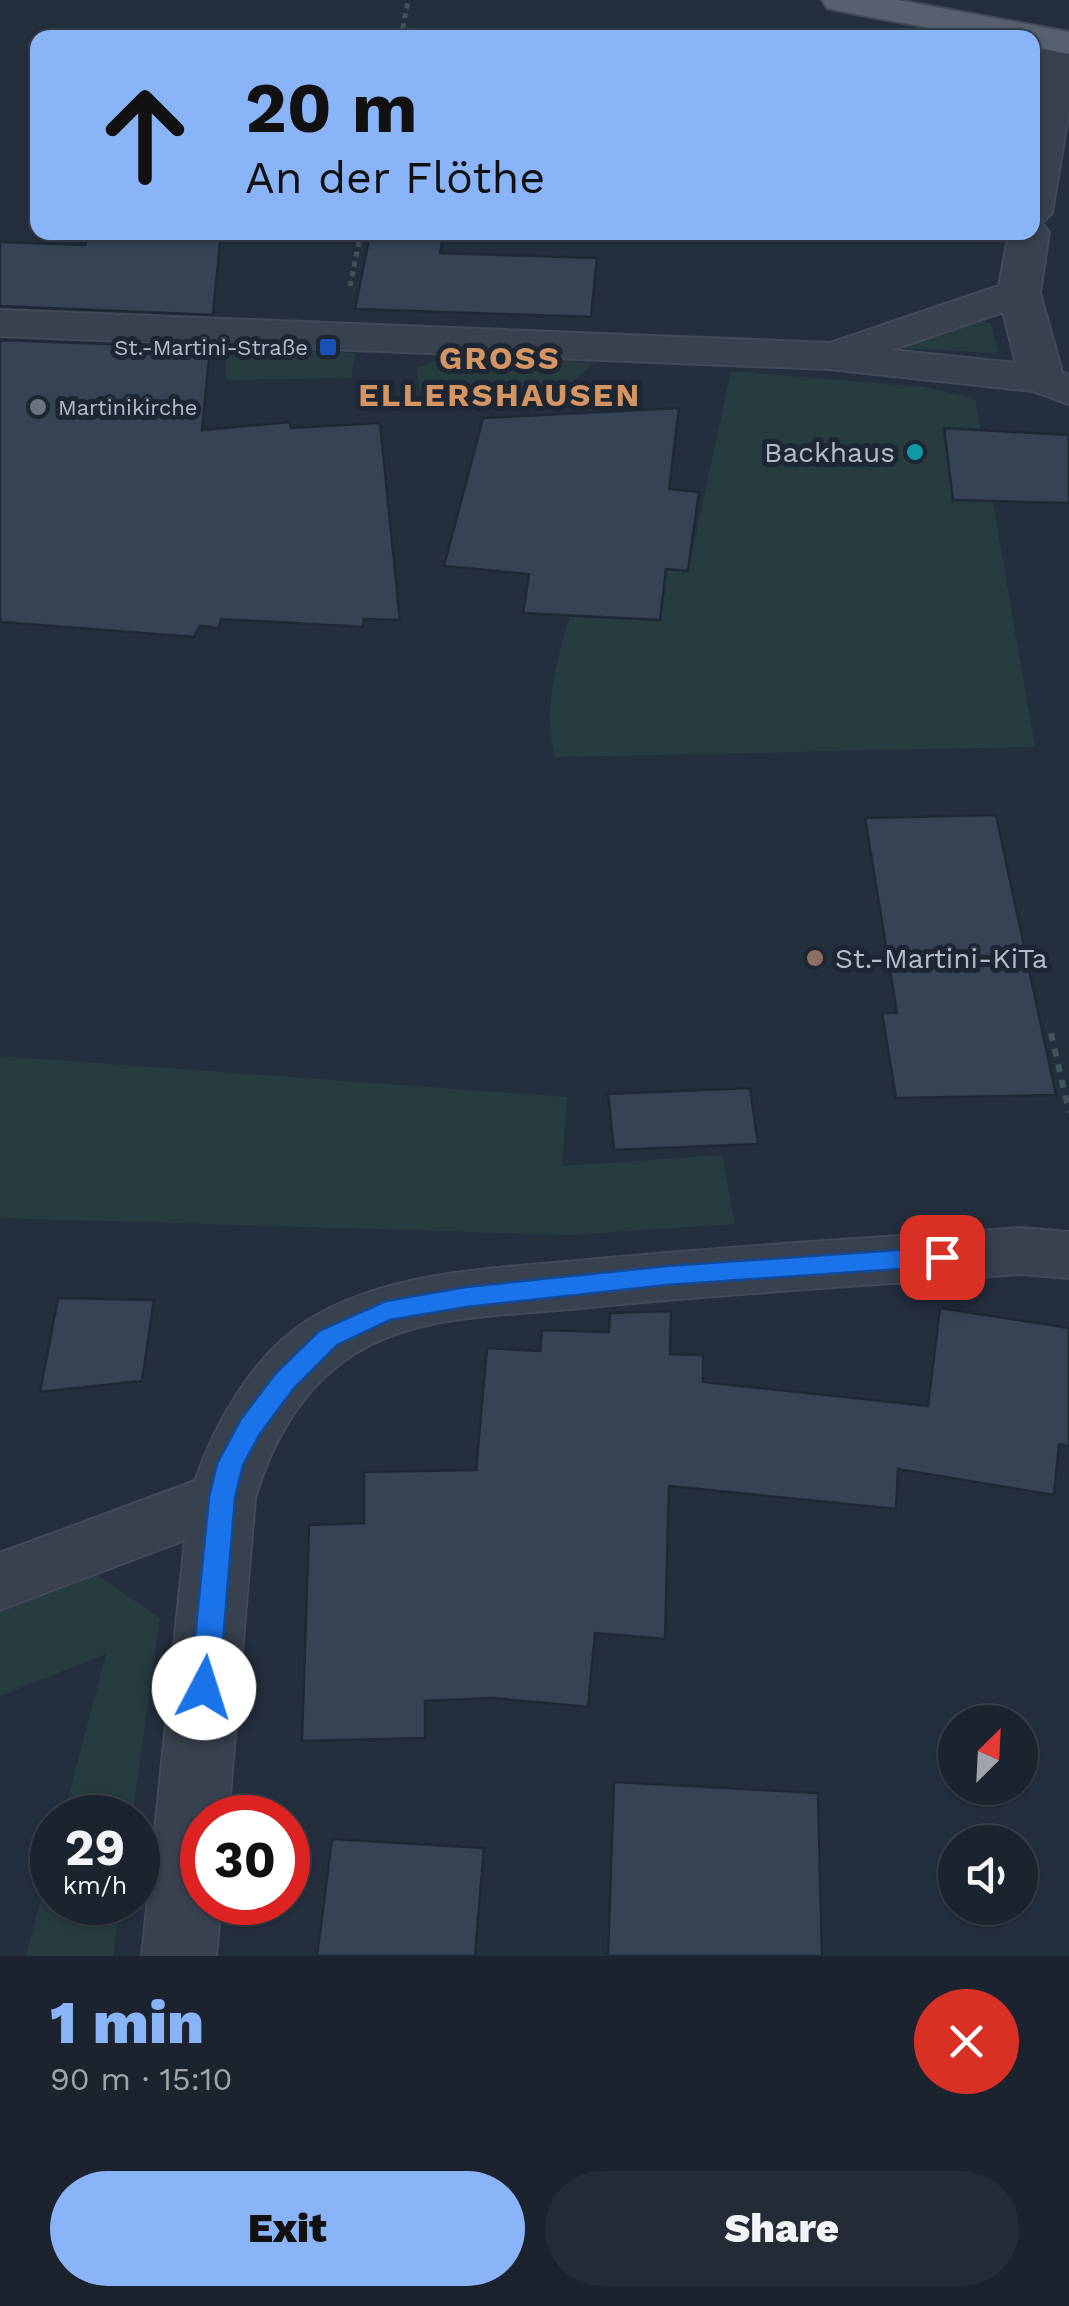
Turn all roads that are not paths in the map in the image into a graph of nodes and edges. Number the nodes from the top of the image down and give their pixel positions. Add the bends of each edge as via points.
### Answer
1 (840, 0) edge
2 (1001, 30) edge
3 (1040, 37) edge
4 (1065, 42) edge
5 (1040, 172) edge
6 (1028, 240) edge
7 (1019, 293) junction
8 (0, 323) edge
9 (830, 356) junction
10 (1055, 385) edge
11 (1069, 1255) edge
12 (222, 1498) junction
13 (0, 1582) edge
14 (179, 1956) edge

1 - 2 main road
3 - 4 main road
4 - 5 street
6 - 7 street
7 - 9 street
7 - 10 street
8 - 9 street
9 - 10 street
11 - 12 street via 1021,1252 667,1275 386,1311 328,1338 285,1380 230,1464
12 - 13 street
12 - 14 street

